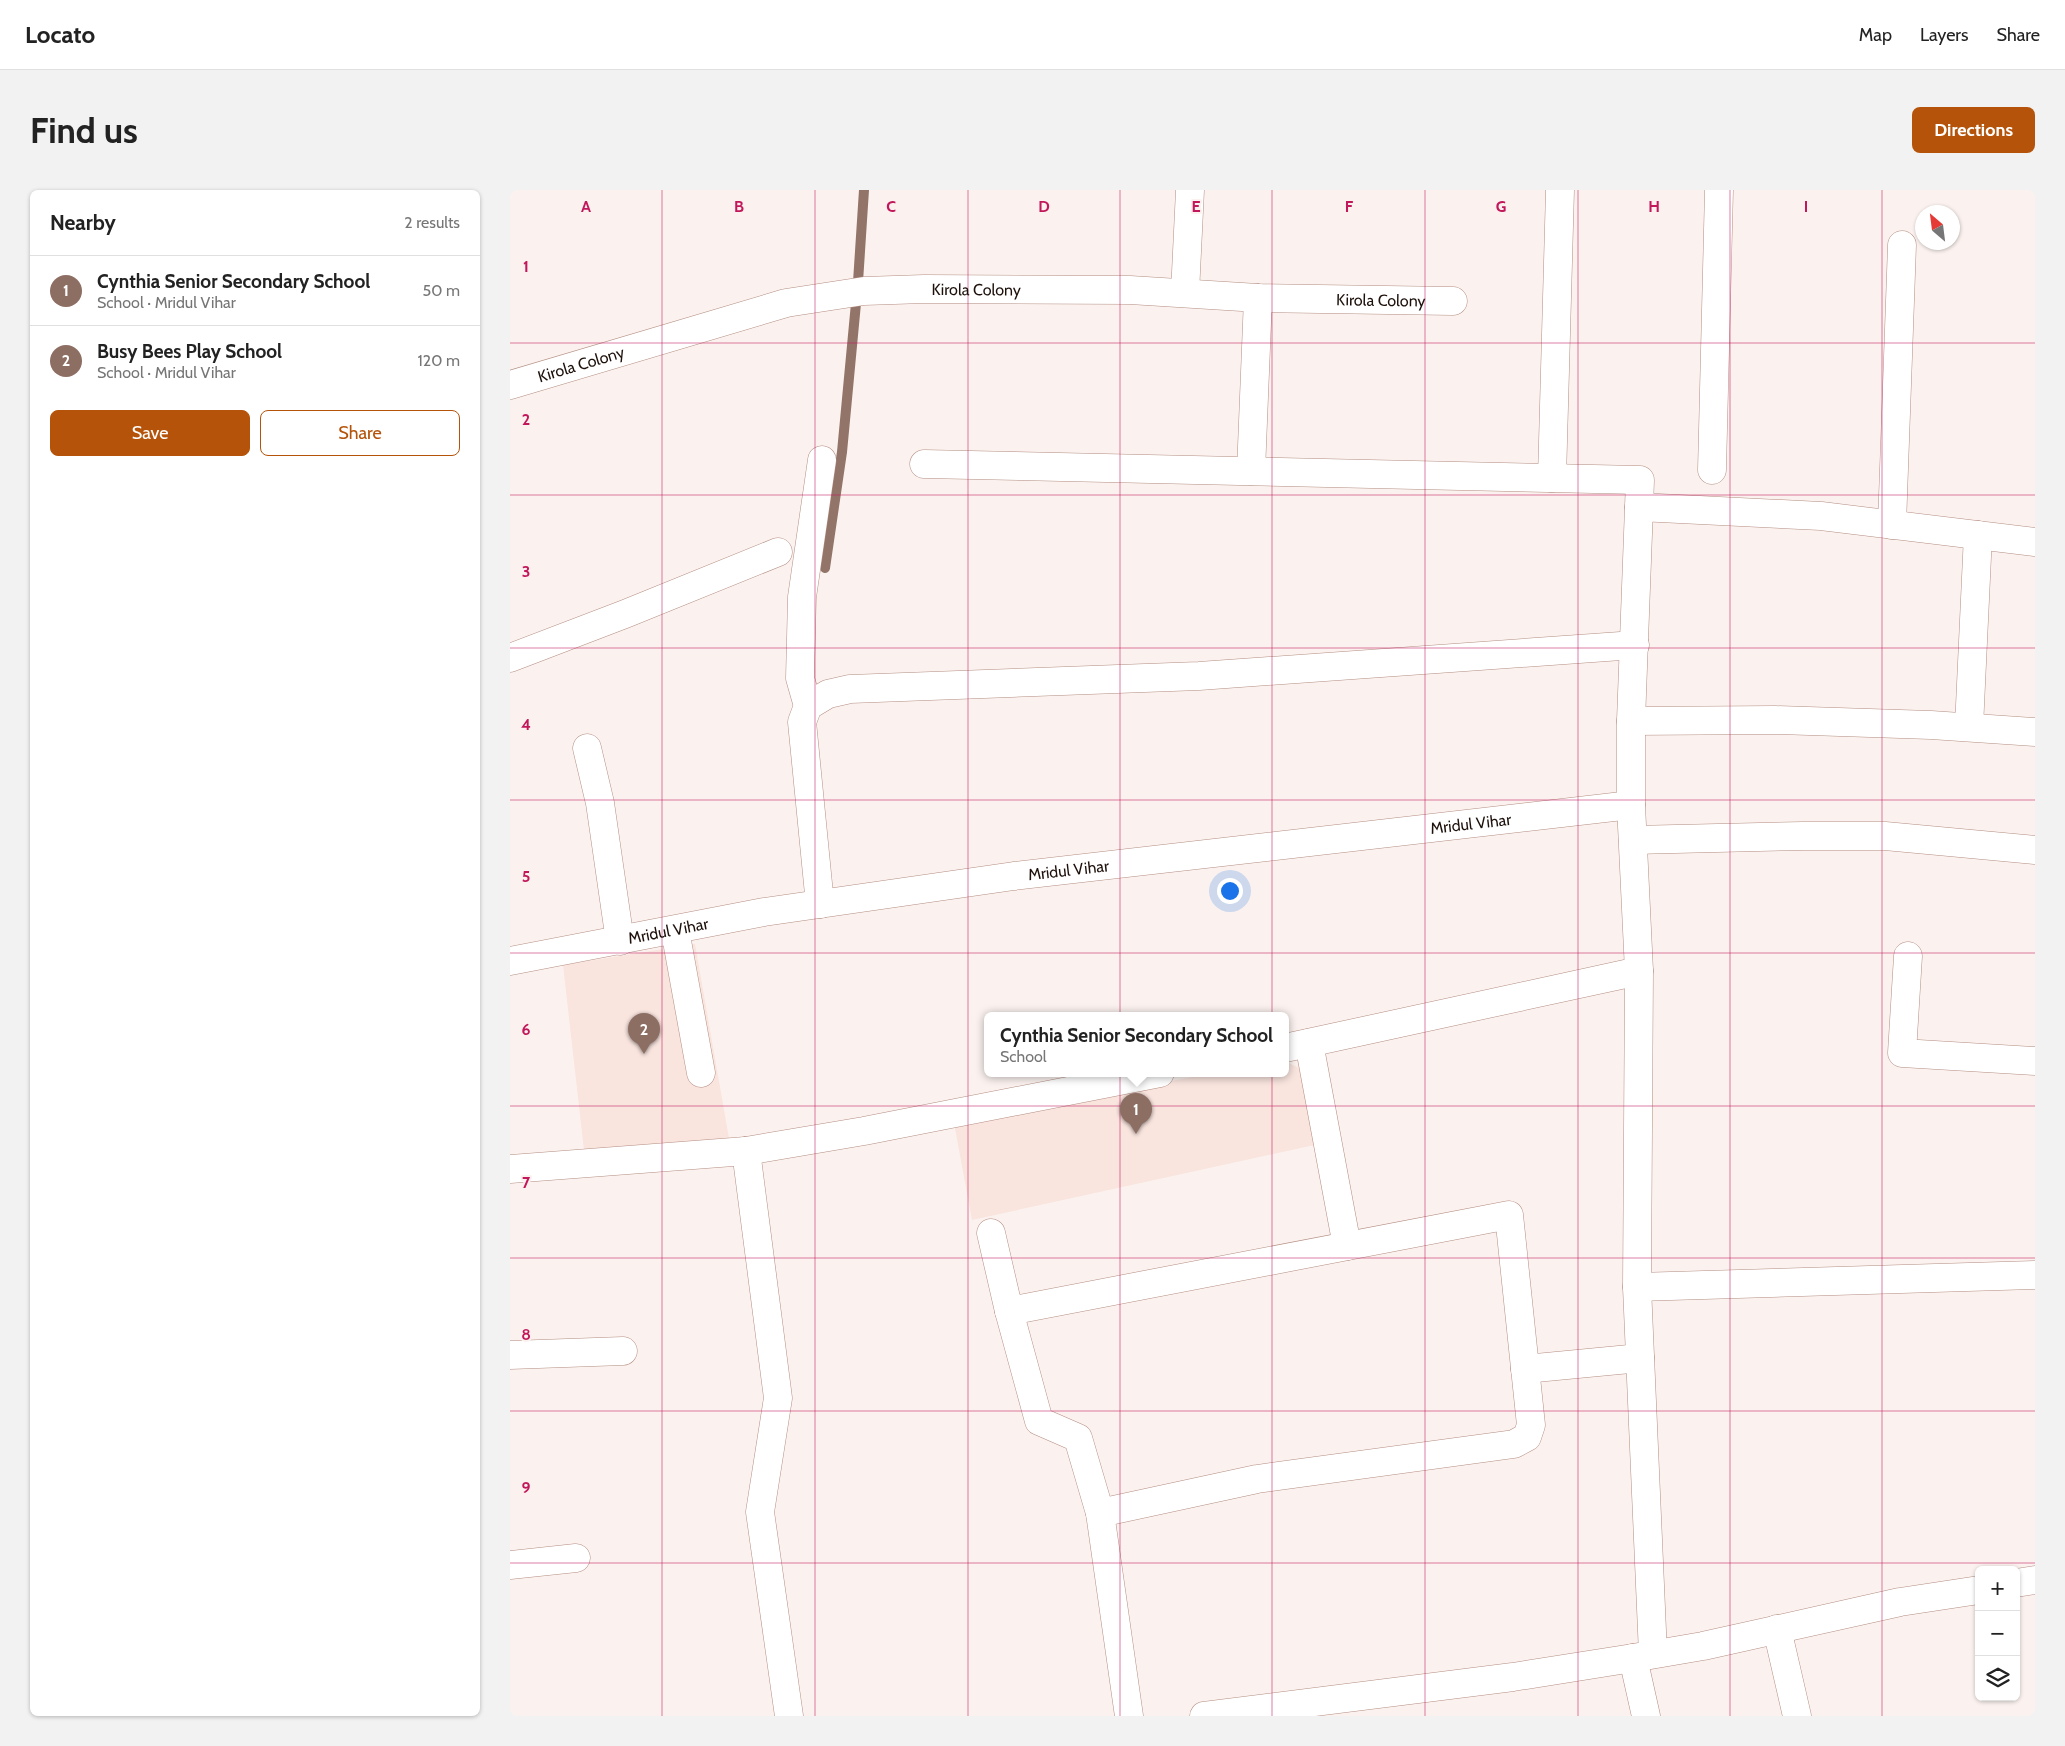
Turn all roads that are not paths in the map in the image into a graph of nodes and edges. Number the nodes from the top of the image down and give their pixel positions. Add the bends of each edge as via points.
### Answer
1 (1190, 190) edge
2 (1560, 190) edge
3 (1719, 190) edge
4 (1902, 245) dead end
5 (1186, 293) junction
6 (1258, 298) junction
7 (1453, 301) dead end
8 (510, 385) edge
9 (822, 460) dead end
10 (924, 464) dead end
11 (1712, 470) dead end
12 (1252, 471) junction
13 (1552, 478) junction
14 (1639, 507) junction
15 (1892, 525) junction
16 (1978, 535) junction
17 (2035, 542) edge
18 (778, 552) dead end
19 (1634, 644) junction
20 (510, 658) edge
21 (808, 706) junction
22 (1631, 721) junction
23 (1969, 727) junction
24 (2035, 732) edge
25 (587, 748) dead end
26 (1631, 805) junction
27 (1633, 840) junction
28 (2035, 850) edge
29 (820, 904) junction
30 (675, 930) junction
31 (620, 941) junction
32 (1908, 956) dead end
33 (510, 961) edge
34 (1639, 972) junction
35 (1297, 1045) edge
36 (2035, 1061) edge
37 (700, 1073) dead end
38 (1140, 1077) edge
39 (746, 1151) junction
40 (510, 1169) edge
41 (991, 1233) dead end
42 (1347, 1246) junction
43 (2035, 1275) edge
44 (1637, 1286) junction
45 (1009, 1310) junction
46 (623, 1351) dead end
47 (510, 1356) edge
48 (1640, 1358) junction
49 (1525, 1369) junction
50 (1100, 1513) junction
51 (576, 1558) dead end
52 (510, 1565) edge
53 (2035, 1580) edge
54 (2020, 1582) edge
55 (1975, 1591) edge
56 (1777, 1629) junction
57 (1643, 1656) junction
58 (789, 1716) edge
59 (1129, 1716) edge
60 (1204, 1716) edge
61 (1646, 1716) edge
62 (1797, 1716) edge

1 - 5 street
2 - 13 street
3 - 11 street
4 - 15 street
5 - 6 street, Kirola Colony
5 - 8 street, Kirola Colony via 924,289 856,292 786,303
6 - 7 street, Kirola Colony
6 - 12 street
9 - 21 street via 802,597 800,678
10 - 12 street
12 - 13 street
13 - 14 street via 1640,480
14 - 15 street via 1820,516
14 - 19 street
15 - 16 street
16 - 17 street
16 - 23 street
18 - 20 street
19 - 21 street via 1199,676 850,689 828,694
19 - 22 street
21 - 29 street via 802,722
22 - 23 street via 1775,720
22 - 26 street
23 - 24 street
25 - 31 street via 600,803
26 - 27 street
26 - 29 street, Mridul Vihar via 1014,876
27 - 28 street via 1885,836
27 - 34 street
29 - 30 street, Mridul Vihar
30 - 31 street, Mridul Vihar
30 - 37 street
31 - 33 street, Mridul Vihar
32 - 36 street via 1902,1053
34 - 35 street
34 - 44 street
35 - 42 street
38 - 39 street
39 - 40 street
39 - 58 street via 778,1398 760,1512
41 - 45 street
42 - 45 street
42 - 49 street via 1509,1216
43 - 44 street
44 - 48 street
45 - 50 street via 1039,1421 1078,1438
46 - 47 street
48 - 49 street
48 - 57 street
49 - 50 street via 1531,1425 1527,1437 1514,1444 1257,1479
50 - 59 street
51 - 52 street
53 - 54 street
55 - 56 street via 1900,1602
56 - 57 street
56 - 62 street
57 - 60 street via 1513,1677
57 - 61 street

